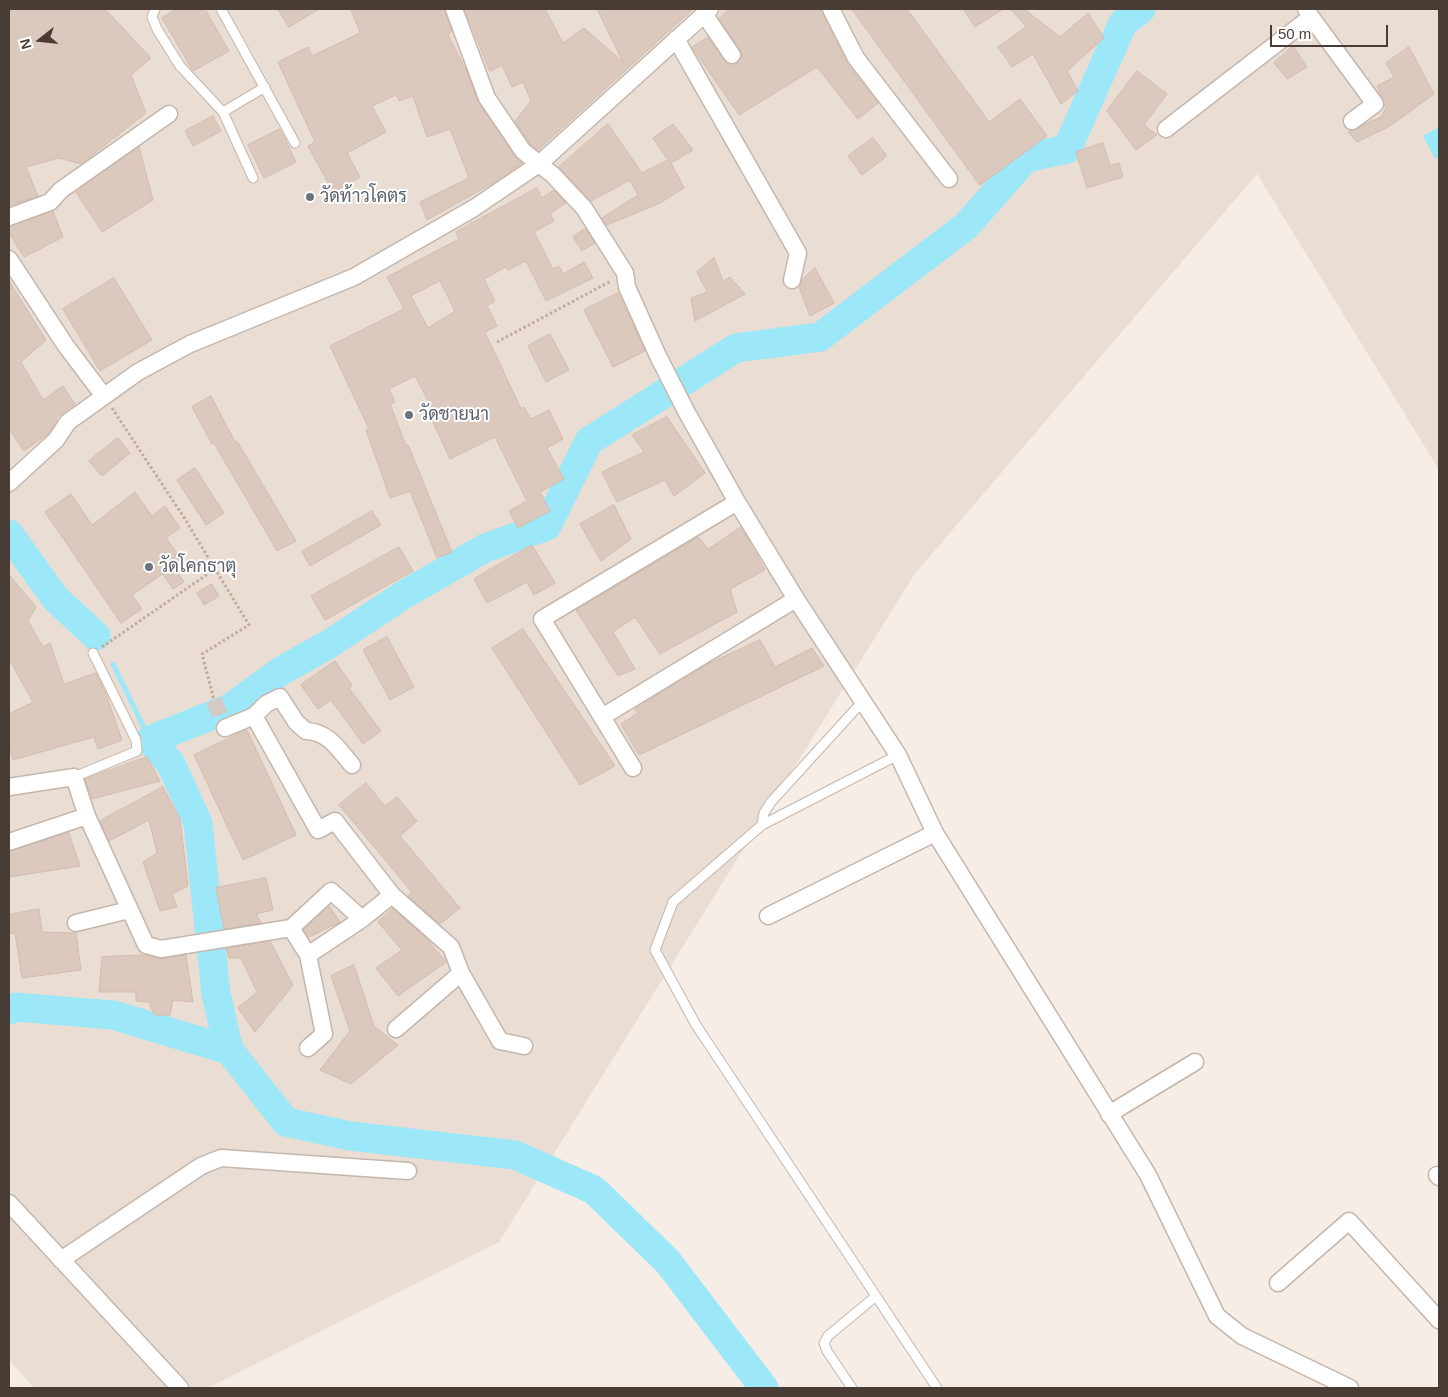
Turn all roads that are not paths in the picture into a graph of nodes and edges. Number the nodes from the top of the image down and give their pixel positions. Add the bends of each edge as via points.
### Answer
1 (155, 9) edge
2 (221, 9) edge
3 (454, 9) edge
4 (831, 9) edge
5 (707, 11) edge
6 (1308, 13) edge
7 (676, 39) junction
8 (732, 55) dead end
9 (265, 87) junction
10 (223, 112) junction
11 (169, 114) dead end
12 (1352, 121) dead end
13 (1166, 129) dead end
14 (295, 143) dead end
15 (539, 164) junction
16 (253, 178) dead end
17 (949, 180) dead end
18 (9, 216) edge
19 (9, 259) edge
20 (792, 280) dead end
21 (104, 395) junction
22 (9, 482) edge
23 (737, 502) junction
24 (796, 599) junction
25 (93, 653) road end
26 (863, 701) junction
27 (254, 716) junction
28 (602, 717) junction
29 (225, 728) dead end
30 (898, 755) junction
31 (352, 765) dead end
32 (633, 768) dead end
33 (74, 777) junction
34 (9, 787) edge
35 (87, 816) junction
36 (762, 825) junction
37 (935, 833) junction
38 (9, 842) edge
39 (392, 894) junction
40 (129, 910) junction
41 (768, 916) dead end
42 (362, 919) junction
43 (76, 923) dead end
44 (291, 928) junction
45 (308, 955) junction
46 (460, 973) junction
47 (396, 1029) dead end
48 (524, 1046) dead end
49 (308, 1048) dead end
50 (1195, 1062) dead end
51 (1109, 1114) junction
52 (408, 1171) dead end
53 (9, 1203) edge
54 (61, 1260) junction
55 (1278, 1284) dead end
56 (876, 1296) junction
57 (1439, 1320) edge
58 (1340, 1386) edge
59 (180, 1388) edge
60 (852, 1388) edge
61 (938, 1388) edge

1 - 10 lane via 152,17 157,29 180,66
2 - 9 lane
3 - 15 street via 487,98 523,151
4 - 17 street via 856,58
5 - 7 street
5 - 8 street
6 - 12 street via 1375,104
6 - 13 street
7 - 15 street
7 - 20 street via 798,252
9 - 10 lane
9 - 14 lane
10 - 16 lane
11 - 18 street via 61,190 50,202
15 - 21 street via 474,208 354,277 190,344
15 - 23 street via 553,174 584,208 625,273 627,287 658,356
19 - 21 street via 66,346
21 - 22 street via 68,422 56,440
23 - 24 street
23 - 28 street via 542,620
24 - 26 street
24 - 28 street
25 - 33 lane via 136,740 137,751
26 - 30 street
26 - 36 lane via 771,802 764,813
27 - 29 street
27 - 31 street via 266,704 280,697 296,722 306,731 326,736
27 - 39 street via 318,830 335,821
28 - 32 street
30 - 36 lane
30 - 37 street
33 - 34 street
33 - 35 street
35 - 38 street
35 - 40 street
36 - 56 lane via 673,902 655,950 696,1025
37 - 41 street
37 - 51 street
39 - 42 street
39 - 46 street via 451,947
40 - 43 street
40 - 44 street via 146,945 153,948
42 - 44 street via 331,891
42 - 45 street
44 - 45 street
45 - 49 street via 324,1034
46 - 47 street
46 - 48 street via 500,1041
50 - 51 street
51 - 58 street via 1148,1175 1217,1316 1242,1336
52 - 54 street via 220,1158 201,1166
53 - 54 street
54 - 59 street
55 - 57 street via 1349,1221
56 - 60 lane via 828,1336 824,1343
56 - 61 lane

